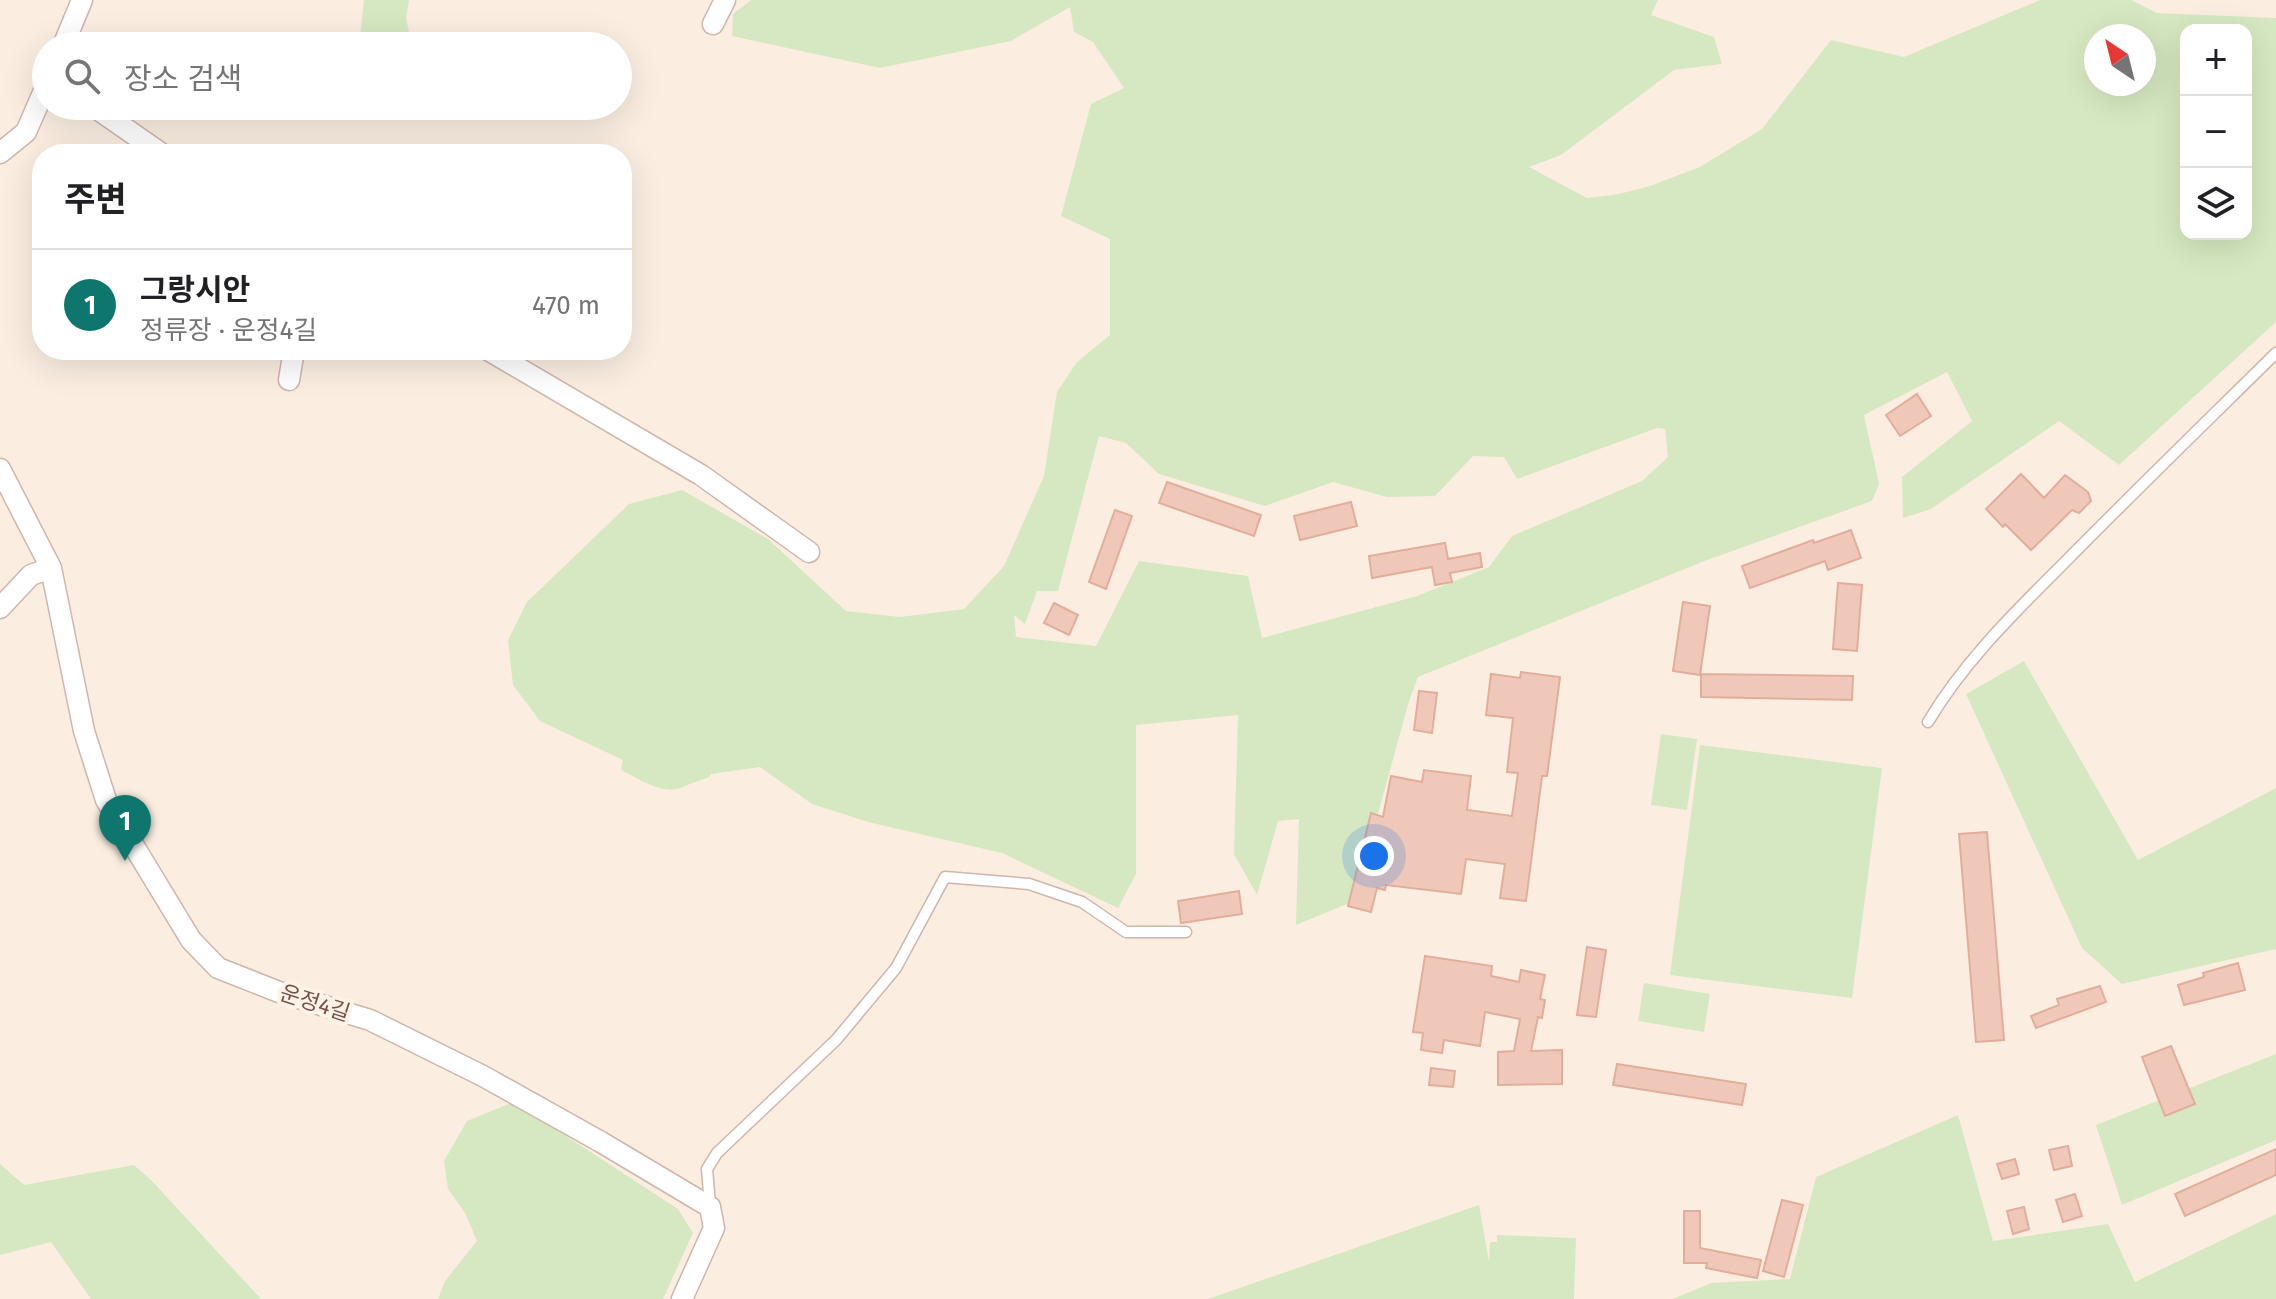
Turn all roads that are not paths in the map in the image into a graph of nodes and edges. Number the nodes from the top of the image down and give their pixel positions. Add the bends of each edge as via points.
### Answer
1 (82, 0) edge
2 (725, 0) edge
3 (713, 24) dead end
4 (69, 32) edge
5 (32, 118) edge
6 (113, 120) edge
7 (148, 144) edge
8 (0, 153) edge
9 (2276, 353) edge
10 (292, 360) edge
11 (505, 360) edge
12 (289, 380) dead end
13 (0, 469) edge
14 (809, 552) dead end
15 (51, 568) junction
16 (0, 608) edge
17 (1928, 722) dead end
18 (1186, 932) dead end
19 (710, 1207) junction
20 (682, 1299) edge

1 - 4 street
2 - 3 street
5 - 8 street via 26,132
6 - 7 street
9 - 17 lane via 1985,645
10 - 12 street
11 - 14 street via 701,475
13 - 15 street, 운정4길
15 - 16 street via 31,575
15 - 19 street, 운정4길 via 84,731 106,800 191,940 218,968 370,1020 496,1083
18 - 19 lane via 1126,932 1082,902 1029,884 945,877 896,968 836,1040 717,1153 707,1169
19 - 20 street via 714,1228

